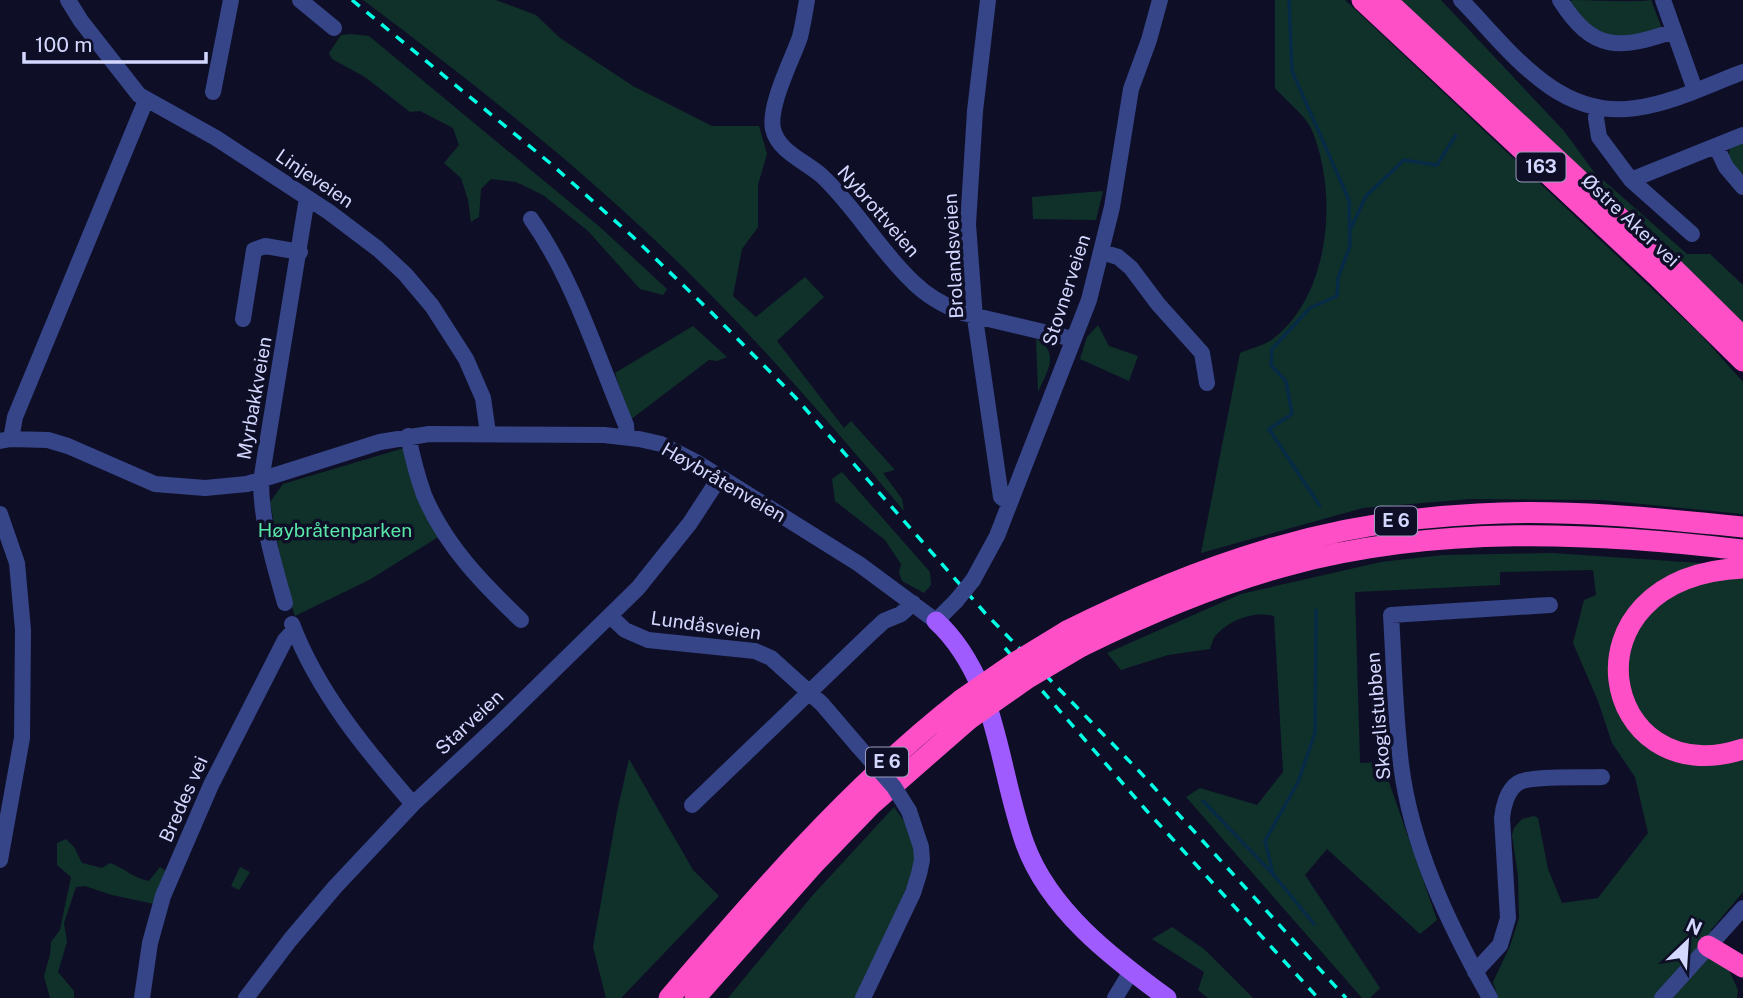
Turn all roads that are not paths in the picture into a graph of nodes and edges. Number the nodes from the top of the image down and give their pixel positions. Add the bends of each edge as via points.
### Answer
1 (68, 0) edge
2 (231, 0) edge
3 (300, 0) edge
4 (807, 0) edge
5 (988, 0) edge
6 (1160, 0) edge
7 (1363, 0) edge
8 (1386, 0) edge
9 (1461, 0) edge
10 (1560, 0) edge
11 (1663, 0) edge
12 (334, 27) dead end
13 (1674, 31) junction
14 (1743, 72) edge
15 (1695, 90) junction
16 (213, 92) dead end
17 (146, 100) junction
18 (1597, 109) junction
19 (1743, 135) edge
20 (1716, 146) junction
21 (1631, 180) junction
22 (1743, 187) edge
23 (307, 198) junction
24 (531, 219) dead end
25 (1692, 234) dead end
26 (300, 252) junction
27 (1102, 252) junction
28 (975, 316) junction
29 (243, 319) dead end
30 (1741, 334) edge
31 (1073, 339) junction
32 (1743, 361) edge
33 (1207, 383) dead end
34 (488, 433) junction
35 (408, 436) junction
36 (627, 437) junction
37 (5, 440) edge
38 (720, 477) junction
39 (261, 481) junction
40 (1010, 503) junction
41 (0, 514) edge
42 (1743, 527) edge
43 (1743, 550) edge
44 (1743, 568) edge
45 (285, 603) dead end
46 (913, 603) junction
47 (1549, 605) dead end
48 (610, 616) junction
49 (521, 620) dead end
50 (936, 621) junction
51 (810, 692) junction
52 (1743, 748) edge
53 (1602, 777) dead end
54 (413, 804) junction
55 (692, 805) dead end
56 (0, 860) edge
57 (1743, 908) edge
58 (1712, 941) junction
59 (1743, 951) edge
60 (701, 960) junction
61 (1743, 967) edge
62 (1132, 970) junction
63 (1475, 972) junction
64 (142, 998) edge
65 (246, 998) edge
66 (658, 998) edge
67 (669, 998) edge
68 (695, 998) edge
69 (863, 998) edge
70 (1115, 998) edge
71 (1167, 998) edge
72 (1490, 998) edge
73 (1662, 998) edge

1 - 17 street, Linjeveien
2 - 16 street
3 - 12 street
4 - 28 street, Nybrottveien via 772,121 776,138 821,175 913,283 948,307
5 - 28 street, Brolandsveien via 968,214
6 - 27 street, Stovnerveien via 1131,89
7 - 32 highway, Østre Aker vei / 163
8 - 30 highway, Østre Aker vei / 163
9 - 18 street via 1539,80 1568,99
10 - 13 street via 1574,22 1600,40 1642,42
11 - 13 street
13 - 15 street
14 - 15 street
15 - 18 street via 1634,109
17 - 23 street, Linjeveien via 216,138
17 - 37 street
18 - 21 street via 1599,136
19 - 20 street
20 - 21 street
20 - 22 street
21 - 25 street
23 - 26 street, Myrbakkveien
23 - 34 street, Linjeveien via 378,249 432,306 479,388
24 - 36 street via 571,294
26 - 29 street via 265,246 254,250
26 - 39 street, Myrbakkveien
27 - 31 street, Stovnerveien
27 - 33 street via 1131,268 1202,353
28 - 31 street, Nybrottveien
28 - 40 street, Brolandsveien via 1001,497
31 - 40 street, Stovnerveien
34 - 35 street, Høybråtenveien
34 - 36 street, Høybråtenveien
35 - 39 street, Høybråtenveien
35 - 49 street via 424,494 448,540 470,570
36 - 38 street, Høybråtenveien via 661,444
37 - 39 street, Høybråtenveien via 60,443 165,486 220,488
38 - 46 street, Høybråtenveien
38 - 48 street, Starveien via 663,560
39 - 45 street, Myrbakkveien via 270,547
40 - 50 street, Stovnerveien, bridge via 973,580
41 - 56 street via 19,574 23,680 20,751
42 - 60 highway, E 6, bridge via 1639,517 1442,516 1364,526 1287,543 1211,566 1134,597 1016,662 907,743 838,809
43 - 68 highway, E 6, bridge via 1612,538 1444,539 1291,564 1144,616 1082,646 968,720 872,804
44 - 52 highway via 1690,578 1652,598 1623,638 1617,676 1634,720 1657,742 1695,754
46 - 50 street, Høybråtenveien
46 - 51 street via 884,621
47 - 63 street, Skoglistubben via 1391,615 1401,766 1415,831 1452,929
48 - 51 street, Lundåsveien via 625,630 648,640 764,654
48 - 54 street, Starveien
50 - 62 main road, Høybråtenveien via 949,633 982,690 1033,865 1078,923
51 - 55 street
51 - 69 street, Lundåsveien, bridge via 894,787 909,811 921,847 914,893
53 - 63 street via 1530,779 1513,789 1502,818 1508,918 1500,945
54 - 64 street, Bredes vei via 341,715 293,627 207,794 168,884 156,915
54 - 65 street, Starveien via 335,887
57 - 58 street
58 - 59 highway
58 - 61 highway
58 - 73 street
60 - 66 highway, E 6
60 - 67 highway, E 6
62 - 70 street
62 - 71 main road, Høybråtenveien
63 - 72 street, Skoglistubben

